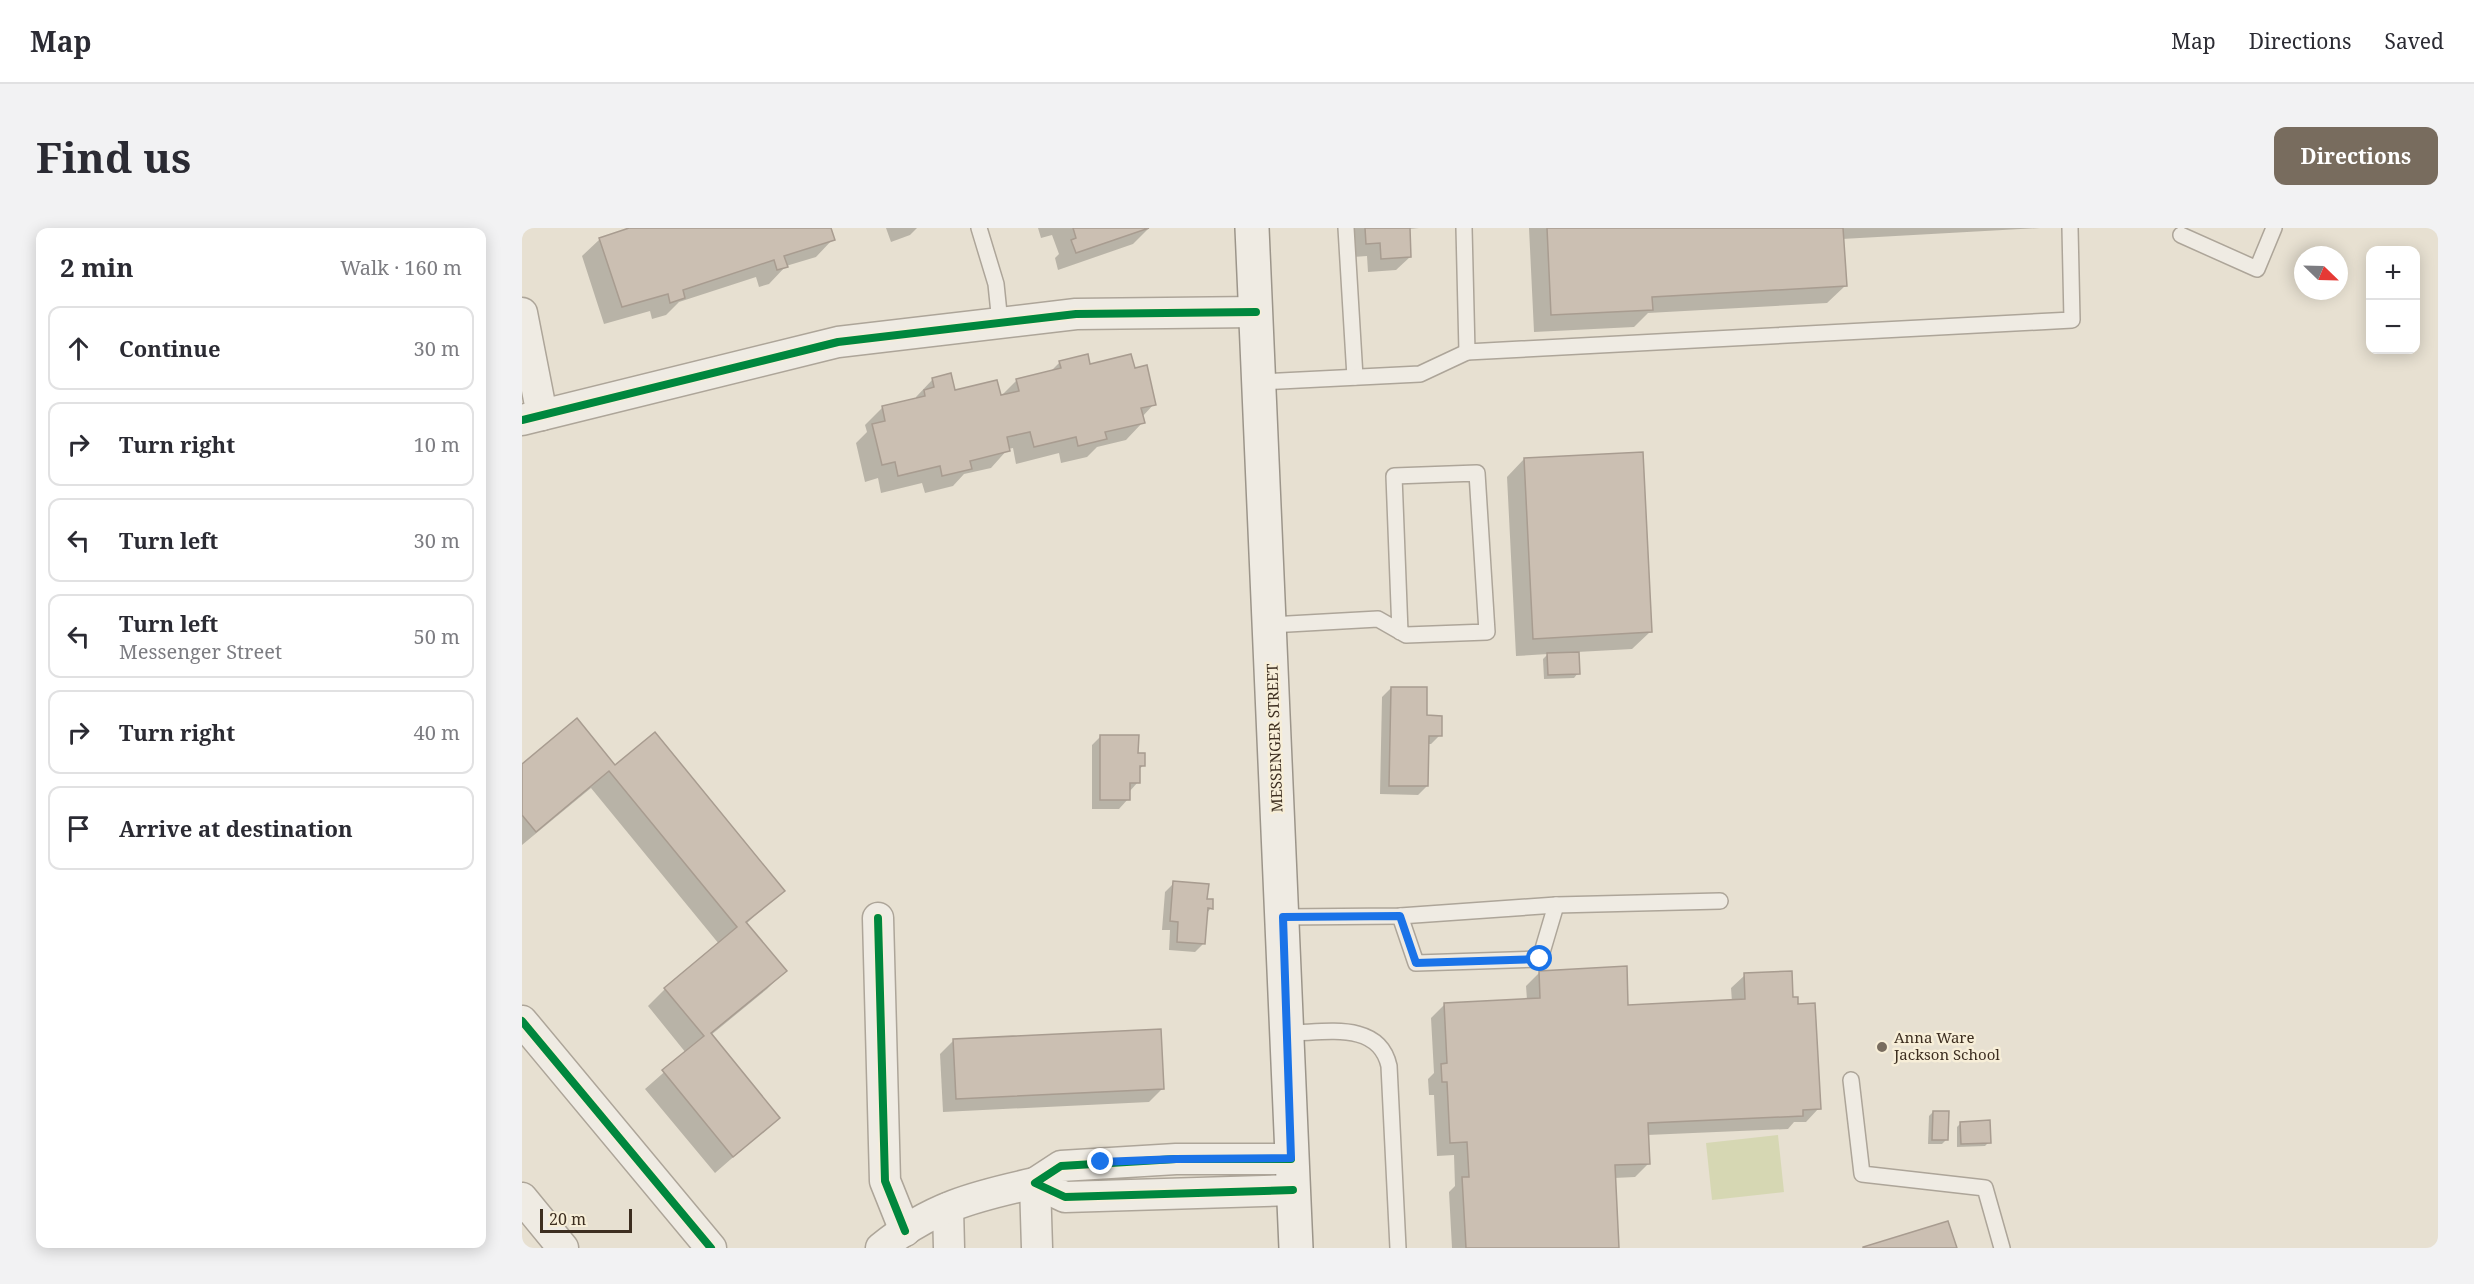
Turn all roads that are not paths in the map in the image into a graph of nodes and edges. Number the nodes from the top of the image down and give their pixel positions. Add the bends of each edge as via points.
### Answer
1 (979, 228) edge
2 (1252, 228) edge
3 (1346, 228) edge
4 (1464, 228) edge
5 (2070, 228) edge
6 (2274, 228) edge
7 (2181, 235) dead end
8 (1256, 312) junction
9 (522, 313) edge
10 (1000, 323) junction
11 (1467, 352) junction
12 (1355, 377) junction
13 (1259, 382) junction
14 (532, 418) edge
15 (1270, 625) junction
16 (1400, 632) junction
17 (1720, 901) dead end
18 (1556, 905) junction
19 (1400, 916) junction
20 (1283, 917) junction
21 (878, 918) dead end
22 (522, 1021) edge
23 (1288, 1033) junction
24 (1851, 1080) dead end
25 (1292, 1174) junction
26 (1035, 1183) junction
27 (522, 1198) edge
28 (948, 1208) junction
29 (893, 1239) edge
30 (563, 1248) edge
31 (711, 1248) edge
32 (949, 1248) edge
33 (1037, 1248) edge
34 (1296, 1248) edge
35 (1398, 1248) edge
36 (2002, 1248) edge

1 - 10 lane via 996,284
2 - 8 main road, MESSENGER STREET
3 - 12 lane
4 - 11 lane
5 - 11 lane via 2072,320
6 - 7 lane via 2257,269
8 - 10 street via 1076,314
8 - 13 main road, MESSENGER STREET
9 - 14 street
10 - 14 street via 838,342
11 - 12 lane via 1420,374
12 - 13 lane
13 - 15 main road, MESSENGER STREET
15 - 16 lane via 1378,619
15 - 20 main road, MESSENGER STREET
16 - 16 lane via 1487,632 1477,473 1394,476
17 - 18 lane
18 - 19 lane
18 - 19 lane via 1540,959 1416,963
19 - 20 lane
20 - 23 main road, MESSENGER STREET
21 - 29 street via 885,1181
22 - 31 street
23 - 25 main road, MESSENGER STREET
23 - 35 lane via 1358,1033 1378,1042 1386,1053
24 - 36 lane via 1862,1174 1985,1188
25 - 26 street via 1176,1159 1061,1166
25 - 34 main road, MESSENGER STREET
26 - 28 street via 975,1196
26 - 33 street
27 - 30 street
28 - 29 street via 922,1218
28 - 32 street

